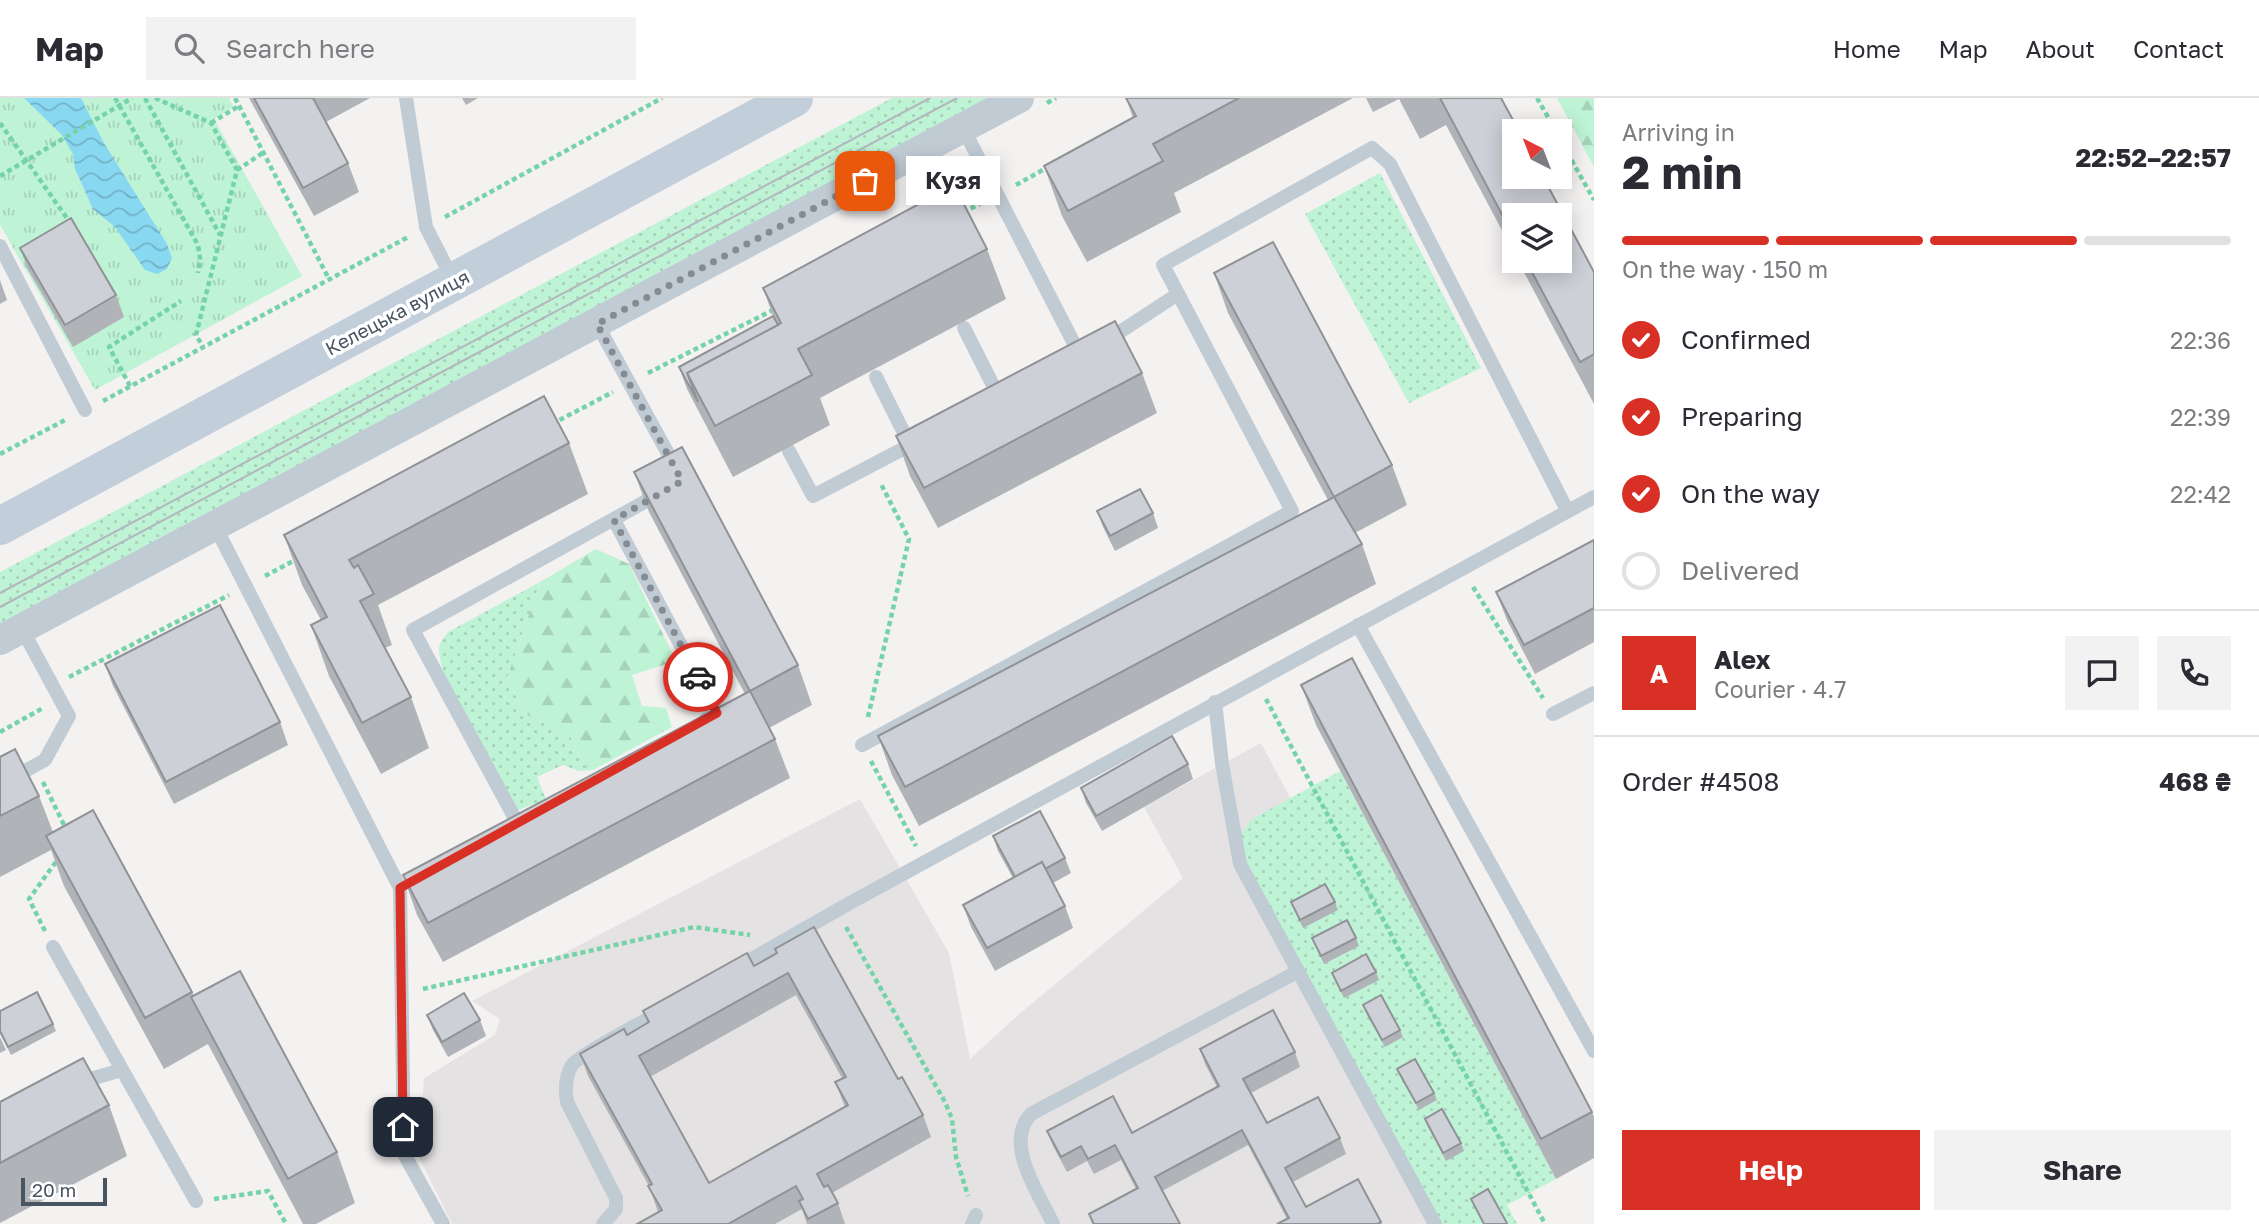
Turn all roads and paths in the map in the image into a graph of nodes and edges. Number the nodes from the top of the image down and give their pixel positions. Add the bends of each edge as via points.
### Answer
1 (115, 98) edge
2 (132, 98) edge
3 (145, 98) edge
4 (155, 98) edge
5 (235, 98) edge
6 (406, 98) edge
7 (662, 98) edge
8 (794, 98) edge
9 (1019, 98) edge
10 (1537, 98) edge
11 (120, 105) junction
12 (239, 106) junction
13 (1549, 119) edge
14 (0, 123) edge
15 (211, 123) junction
16 (962, 128) junction
17 (264, 152) junction
18 (1572, 161) edge
19 (27, 162) junction
20 (237, 170) junction
21 (0, 176) edge
22 (1594, 200) edge
23 (426, 227) junction
24 (76, 231) edge
25 (221, 236) junction
26 (0, 246) edge
27 (198, 274) dead end
28 (329, 279) junction
29 (454, 281) junction
30 (1178, 294) junction
31 (181, 301) dead end
32 (597, 324) junction
33 (964, 328) dead end
34 (203, 347) junction
35 (876, 377) dead end
36 (130, 386) junction
37 (1000, 399) edge
38 (85, 410) junction
39 (933, 433) edge
40 (910, 445) junction
41 (789, 451) dead end
42 (0, 454) edge
43 (871, 466) junction
44 (1594, 497) edge
45 (1567, 510) junction
46 (614, 520) junction
47 (0, 526) edge
48 (215, 526) junction
49 (1462, 568) junction
50 (1358, 625) junction
51 (11, 634) edge
52 (1256, 680) junction
53 (1594, 694) edge
54 (60, 699) junction
55 (1215, 702) junction
56 (1553, 714) joint
57 (694, 726) edge
58 (0, 732) edge
59 (862, 745) junction
60 (35, 766) junction
61 (0, 785) edge
62 (517, 824) edge
63 (71, 841) edge
64 (64, 851) edge
65 (925, 862) junction
66 (837, 911) junction
67 (785, 941) junction
68 (53, 947) joint
69 (1297, 972) junction
70 (727, 974) edge
71 (402, 994) junction
72 (670, 1007) edge
73 (1594, 1051) edge
74 (122, 1070) junction
75 (61, 1086) edge
76 (195, 1201) joint
77 (974, 1220) edge
78 (286, 1224) edge
79 (443, 1224) edge
80 (603, 1224) edge
81 (1054, 1224) edge
82 (1435, 1224) edge
83 (1545, 1224) edge

1 - 11 path
2 - 11 path
3 - 25 path
4 - 15 path
5 - 12 path
6 - 23 lane
7 - 23 path
8 - 29 main road, Келецька вулиця
9 - 16 street
10 - 13 path
11 - 19 path
11 - 27 path via 198,245
12 - 15 path
12 - 17 path
14 - 19 path
15 - 20 path
16 - 30 lane via 1075,360
16 - 32 street
17 - 20 path
17 - 28 path
18 - 22 path
19 - 21 path
19 - 24 path
20 - 25 path
23 - 28 path
23 - 29 lane
25 - 34 path via 196,335
26 - 38 lane
28 - 34 path
29 - 47 main road, Келецька вулиця
30 - 45 lane via 1163,265 1372,148 1390,164
30 - 59 lane via 1292,512
31 - 36 path via 109,347
32 - 46 lane via 682,481
32 - 48 street
33 - 37 lane
34 - 36 path
35 - 40 lane
36 - 38 path
38 - 42 path
39 - 40 lane
40 - 43 lane
41 - 43 lane via 813,496
43 - 59 path via 909,538
44 - 45 lane
45 - 49 lane
46 - 57 lane via 717,713
46 - 62 lane via 413,630
48 - 51 street
48 - 71 lane via 406,885
49 - 50 lane
49 - 56 path
50 - 52 lane
50 - 73 lane
51 - 54 lane
52 - 55 lane
52 - 83 path
53 - 56 lane
54 - 58 path
54 - 60 lane via 69,716 45,761
55 - 65 lane
55 - 69 lane via 1236,854
59 - 65 path
60 - 61 lane
60 - 63 path
64 - 68 path via 29,899
65 - 66 lane
66 - 67 lane
66 - 77 path via 945,1102
67 - 70 lane
67 - 71 path via 694,927
68 - 74 lane
69 - 81 lane via 1031,1114 1020,1131 1020,1152
69 - 82 lane
71 - 79 lane via 404,1153
72 - 80 lane via 577,1059 568,1077 568,1102 616,1198 616,1209
74 - 75 lane
74 - 76 lane
76 - 78 path via 268,1191

